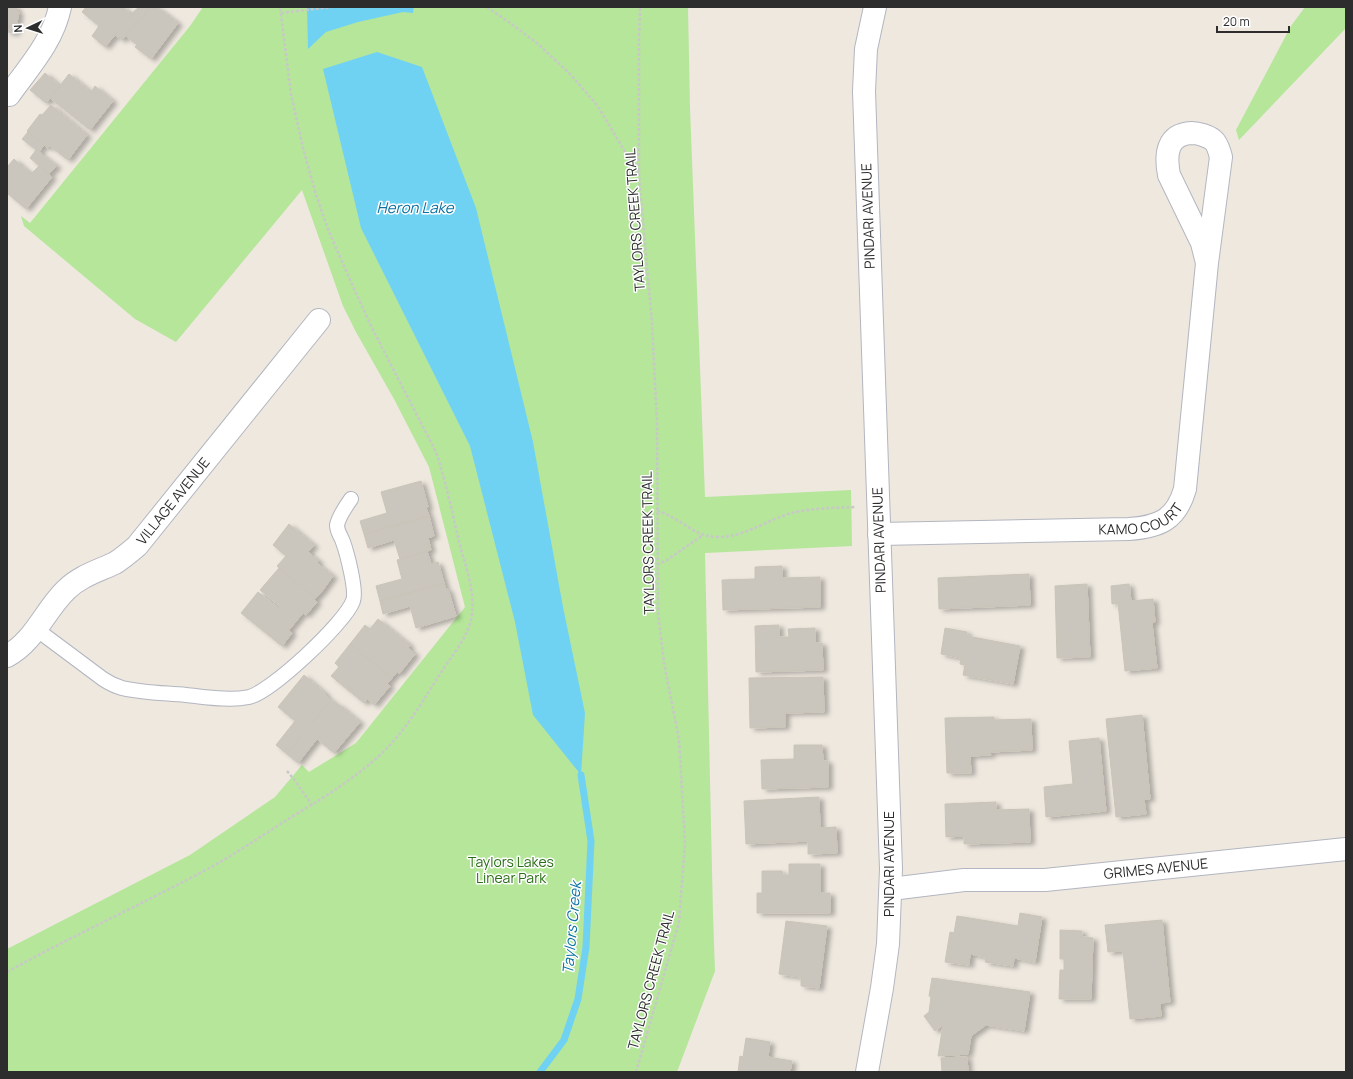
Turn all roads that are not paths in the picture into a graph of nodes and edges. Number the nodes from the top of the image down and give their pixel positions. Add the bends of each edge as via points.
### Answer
1 (60, 7) edge
2 (875, 7) edge
3 (9, 95) dead end
4 (1207, 263) junction
5 (319, 320) dead end
6 (351, 498) dead end
7 (879, 534) junction
8 (36, 629) junction
9 (7, 656) edge
10 (1346, 849) edge
11 (891, 879) junction
12 (867, 1072) edge

1 - 3 street via 54,29 47,42
2 - 7 street, PINDARI AVENUE via 866,49 864,91
4 - 4 street, KAMO COURT via 1202,242 1169,174 1167,164 1170,144 1176,137 1185,133 1195,133 1212,140 1218,147 1221,157
4 - 7 street, KAMO COURT via 1185,489 1182,501 1169,517 1159,524 1146,528 1129,529
5 - 8 street, VILLAGE AVENUE via 137,546 123,558 88,574 68,589 58,598
6 - 8 lane via 342,512 337,527 350,568 354,587 353,601 318,645 270,687 250,697 225,698 138,691 113,685
7 - 11 street, PINDARI AVENUE
8 - 9 street, VILLAGE AVENUE via 19,648
10 - 11 street, GRIMES AVENUE via 1045,880
11 - 12 street, PINDARI AVENUE via 888,944

